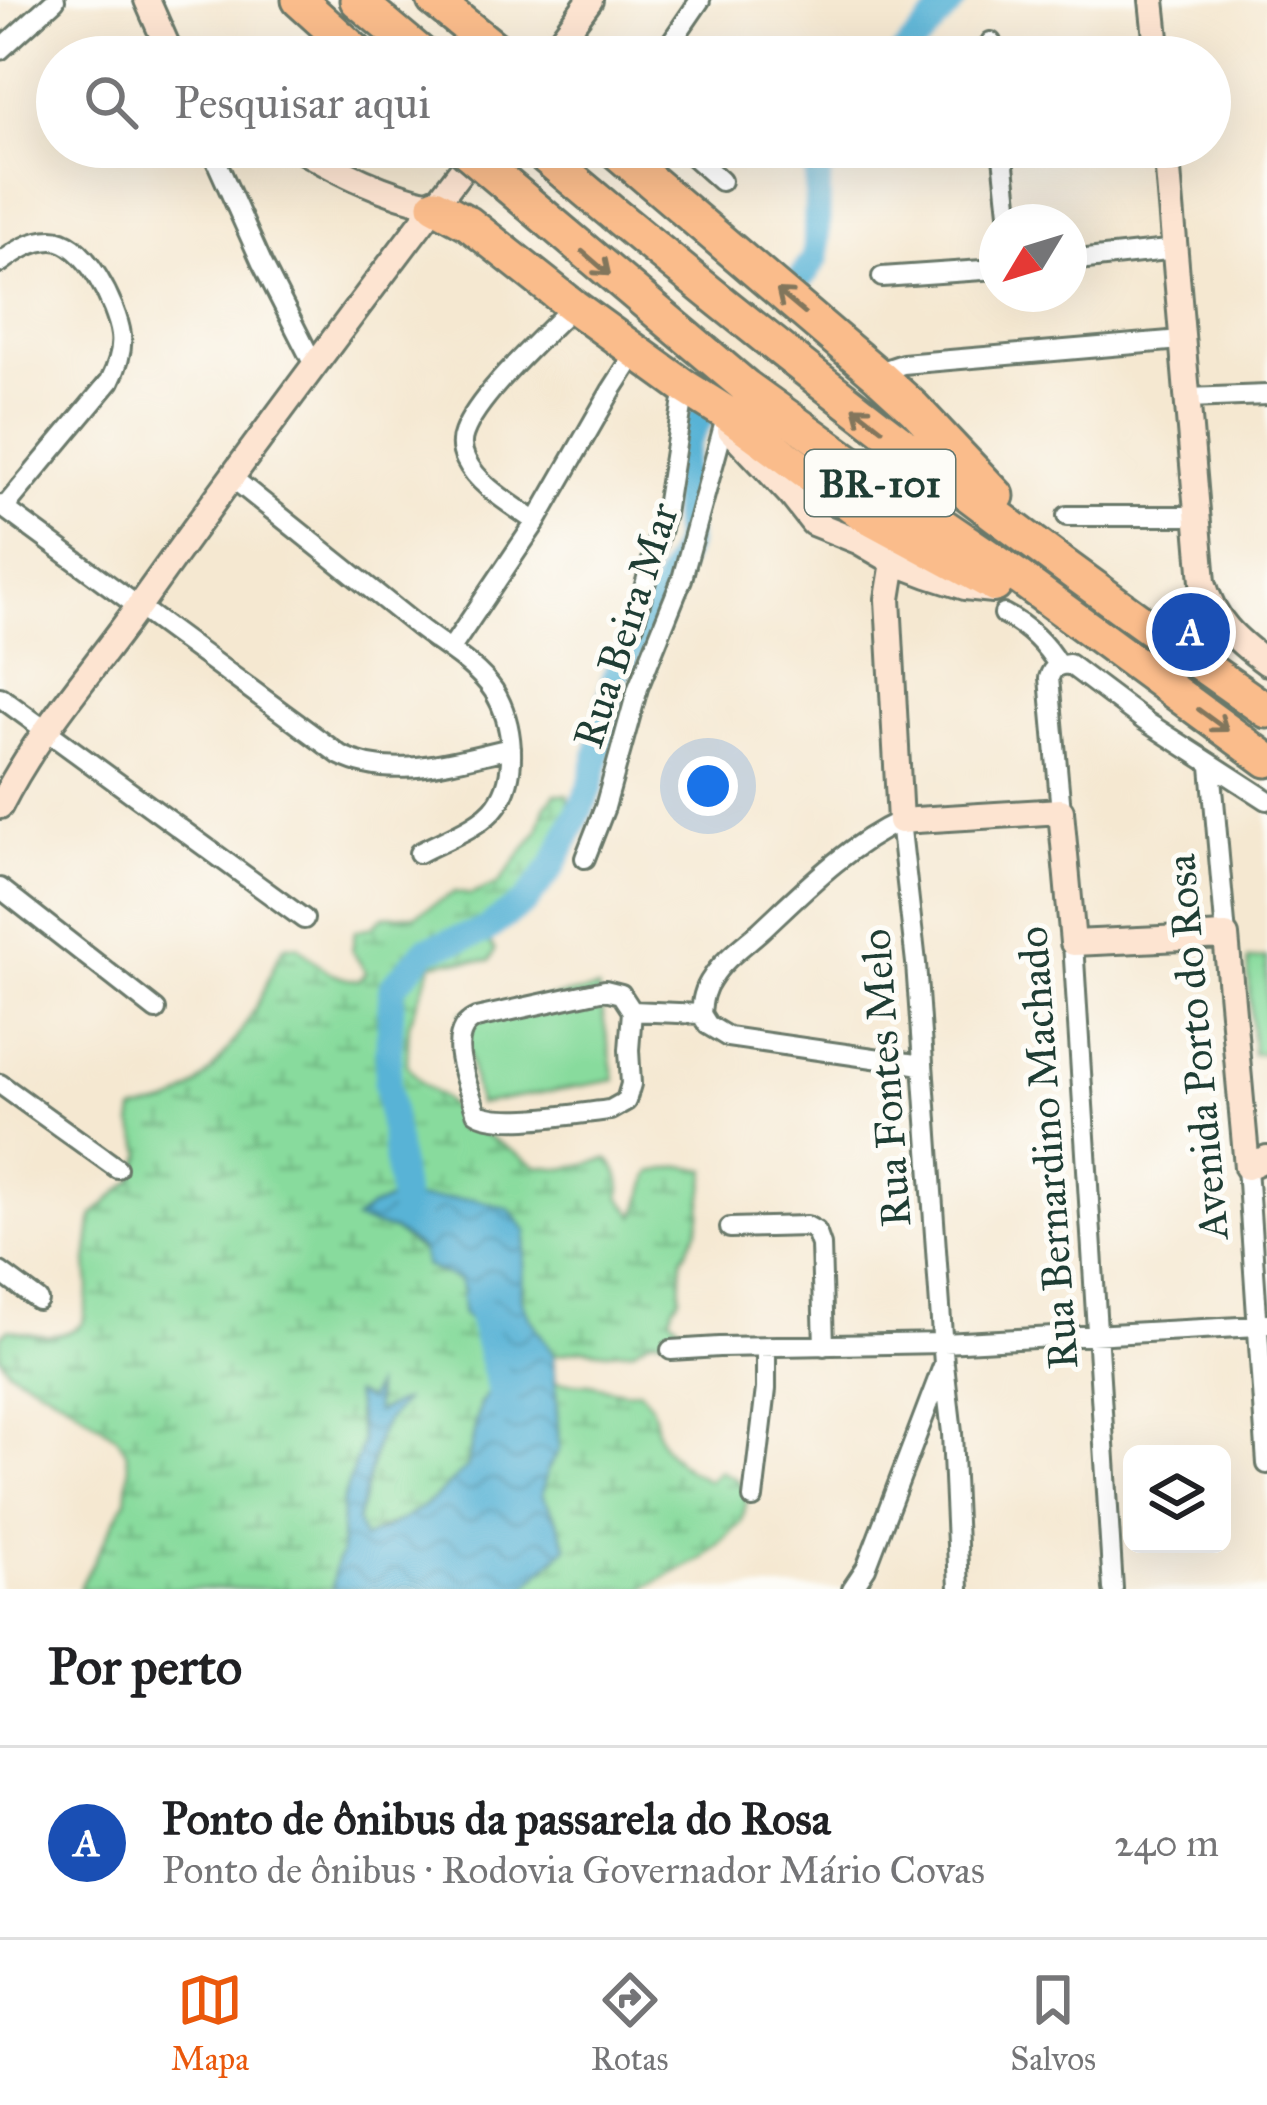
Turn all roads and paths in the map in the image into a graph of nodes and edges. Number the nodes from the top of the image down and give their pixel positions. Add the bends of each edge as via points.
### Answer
1 (55, 0) edge
2 (148, 0) edge
3 (299, 0) edge
4 (357, 0) edge
5 (435, 0) edge
6 (590, 0) edge
7 (700, 0) edge
8 (1153, 0) edge
9 (163, 36) edge
10 (339, 36) edge
11 (400, 36) edge
12 (479, 36) edge
13 (564, 36) edge
14 (675, 36) edge
15 (1156, 36) edge
16 (0, 50) edge
17 (222, 168) edge
18 (333, 168) edge
19 (463, 168) edge
20 (487, 168) edge
21 (559, 168) edge
22 (636, 168) edge
23 (706, 168) edge
24 (1004, 168) edge
25 (1168, 168) edge
26 (721, 181) dead end
27 (1008, 204) edge
28 (435, 206) junction
29 (1176, 249) junction
30 (1087, 259) edge
31 (0, 263) edge
32 (979, 270) edge
33 (882, 277) dead end
34 (573, 305) junction
35 (1181, 340) junction
36 (636, 352) junction
37 (314, 365) junction
38 (879, 376) junction
39 (1267, 395) edge
40 (1188, 398) junction
41 (708, 405) junction
42 (230, 476) junction
43 (2, 507) edge
44 (1067, 516) dead end
45 (1199, 516) junction
46 (536, 522) junction
47 (894, 562) junction
48 (1006, 603) junction
49 (138, 608) junction
50 (634, 624) dead end
51 (1084, 625) junction
52 (450, 650) junction
53 (1267, 663) edge
54 (1058, 665) junction
55 (0, 698) edge
56 (1267, 698) edge
57 (1267, 711) edge
58 (44, 730) junction
59 (511, 748) junction
60 (1267, 760) edge
61 (1211, 766) junction
62 (1267, 800) edge
63 (0, 806) edge
64 (1061, 811) junction
65 (900, 820) junction
66 (419, 853) dead end
67 (585, 858) dead end
68 (0, 889) edge
69 (304, 919) dead end
70 (1226, 936) junction
71 (1073, 943) junction
72 (156, 1010) dead end
73 (632, 1011) junction
74 (700, 1014) junction
75 (922, 1065) junction
76 (0, 1084) edge
77 (1239, 1095) junction
78 (1267, 1104) edge
79 (1257, 1162) edge
80 (117, 1168) dead end
81 (730, 1228) dead end
82 (0, 1272) edge
83 (38, 1300) dead end
84 (1263, 1325) edge
85 (1099, 1333) junction
86 (944, 1343) junction
87 (824, 1346) junction
88 (766, 1347) junction
89 (671, 1350) dead end
90 (944, 1364) junction
91 (1267, 1464) edge
92 (753, 1498) dead end
93 (852, 1589) edge
94 (959, 1589) edge
95 (1113, 1589) edge

1 - 16 street
2 - 9 main road
3 - 10 highway
4 - 11 highway
5 - 12 highway
6 - 13 main road
7 - 14 street
8 - 15 main road
17 - 37 street
18 - 28 main road
19 - 28 main road
20 -> 51 highway, BR-101, bridge via 746,387
57 -> 21 highway, BR-101 via 882,429
38 -> 22 highway
23 - 26 street
24 - 27 street
25 - 29 main road
28 - 34 highway
28 - 37 main road
29 - 30 street
29 - 35 main road
31 - 43 street via 33,243 68,243 99,280 122,338 110,381
32 - 33 street
34 - 36 highway
34 - 46 street via 486,396 461,446 482,481
35 - 38 street via 903,364
35 - 40 main road
36 - 41 highway
36 - 46 street
37 - 42 main road
38 - 56 highway via 1030,525
39 - 40 street
40 - 45 main road
41 - 47 main road via 813,523
41 - 48 highway
41 - 50 street via 664,514
41 - 67 street, Rua Beira Mar via 694,542
42 - 49 main road
42 - 52 street
43 - 49 street
44 - 45 street
45 - 53 main road via 1209,603
46 - 52 street
47 - 48 main road
47 - 65 main road, Rua Fontes Melo via 888,599
48 - 51 highway
48 - 54 street
49 - 58 main road
49 - 59 street via 360,766 411,769
51 -> 60 highway, BR-101
52 - 59 street via 496,694
54 - 61 street via 1069,664
54 - 64 street, Rua Bernardino Machado via 1049,678
55 - 58 street
58 - 63 main road
58 - 69 street
59 - 66 street via 496,808
61 - 62 street
61 - 70 street, Avenida Porto do Rosa
64 - 65 main road
64 - 71 main road, Rua Bernardino Machado
65 - 74 street via 819,877 728,960 703,995
65 - 75 street, Rua Fontes Melo
68 - 72 street
70 - 71 main road
70 - 77 main road, Avenida Porto do Rosa
71 - 85 street, Rua Bernardino Machado
73 - 73 street via 629,1096 617,1107 501,1120 476,1112 460,1058 466,1022 604,990 621,994
73 - 74 street
74 - 75 street via 728,1037
75 - 86 street, Rua Fontes Melo
76 - 80 street
77 - 78 main road
77 - 79 main road, Avenida Porto do Rosa
79 - 84 street, Avenida Porto do Rosa
81 - 87 street via 816,1231
82 - 83 street
84 - 85 street
84 - 91 street, Avenida Porto do Rosa
85 - 86 street
85 - 95 street, Rua Bernardino Machado
86 - 87 street
86 - 90 street, Rua Fontes Melo
87 - 88 street
88 - 89 street
88 - 92 street
90 - 93 street
90 - 94 street, Rua Fontes Melo

